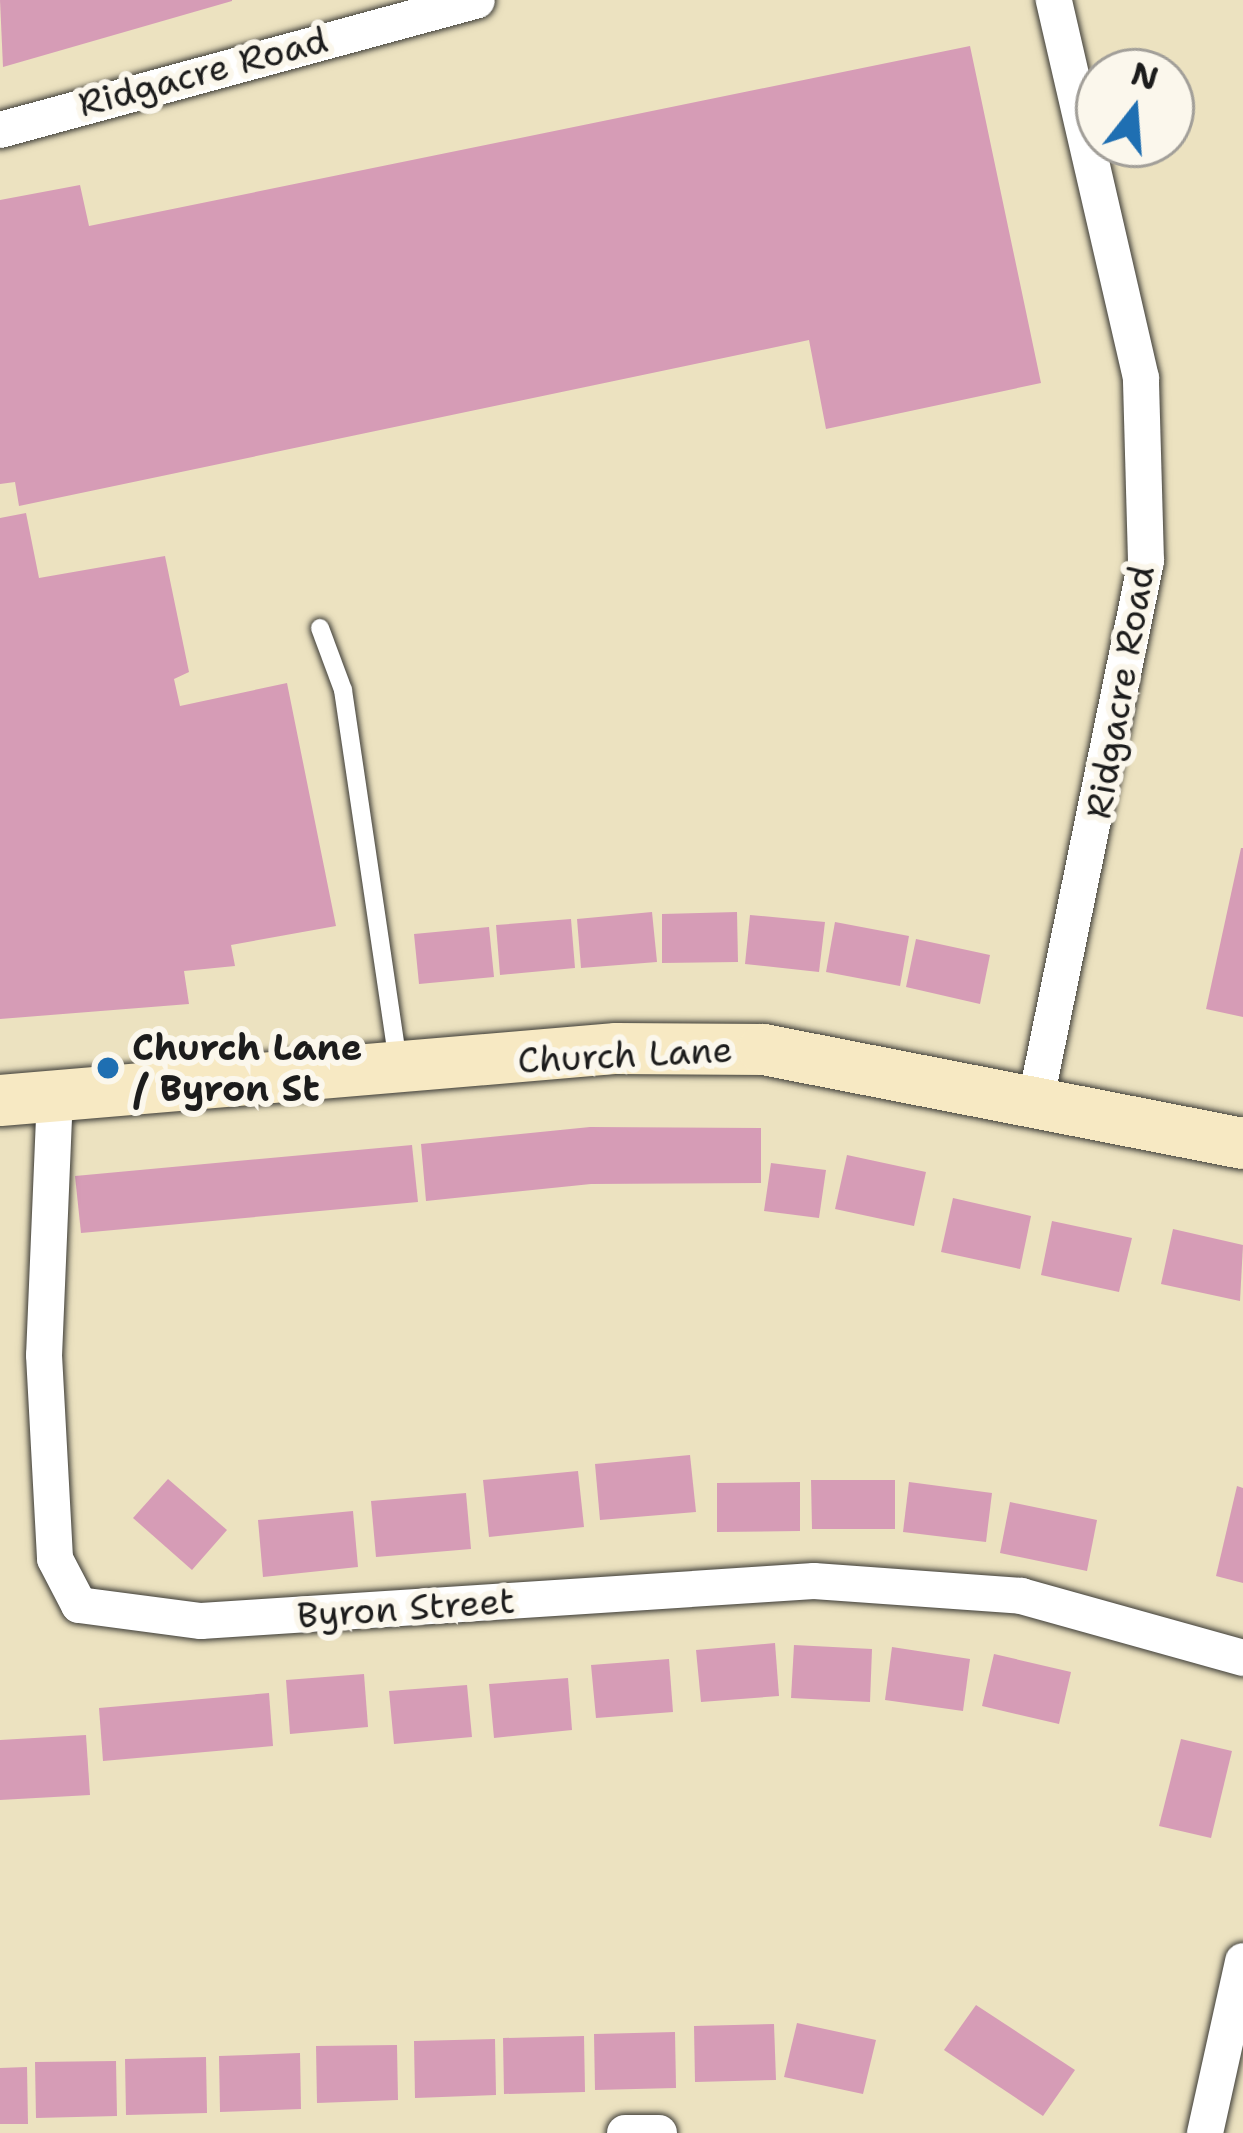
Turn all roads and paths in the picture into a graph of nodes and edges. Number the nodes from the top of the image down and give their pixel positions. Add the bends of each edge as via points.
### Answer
1 (477, 0) edge
2 (1054, 0) edge
3 (0, 130) edge
4 (320, 628) dead end
5 (399, 1071) junction
6 (55, 1094) junction
7 (1036, 1099) junction
8 (0, 1100) edge
9 (1243, 1143) edge
10 (1243, 1658) edge
11 (1243, 1961) edge
12 (625, 2133) edge
13 (659, 2133) edge
14 (1205, 2133) edge

1 - 3 street, Ridgacre Road
2 - 7 street, Ridgacre Road via 1142,378 1146,561
4 - 5 lane via 344,690
5 - 6 main road, Church Lane
5 - 7 main road, Church Lane via 616,1048 763,1049
6 - 8 main road, Church Lane
6 - 10 street, Byron Street via 44,1355 55,1559 79,1605 202,1621 814,1581 1021,1596
7 - 9 main road, Church Lane
11 - 14 street
12 - 13 street

